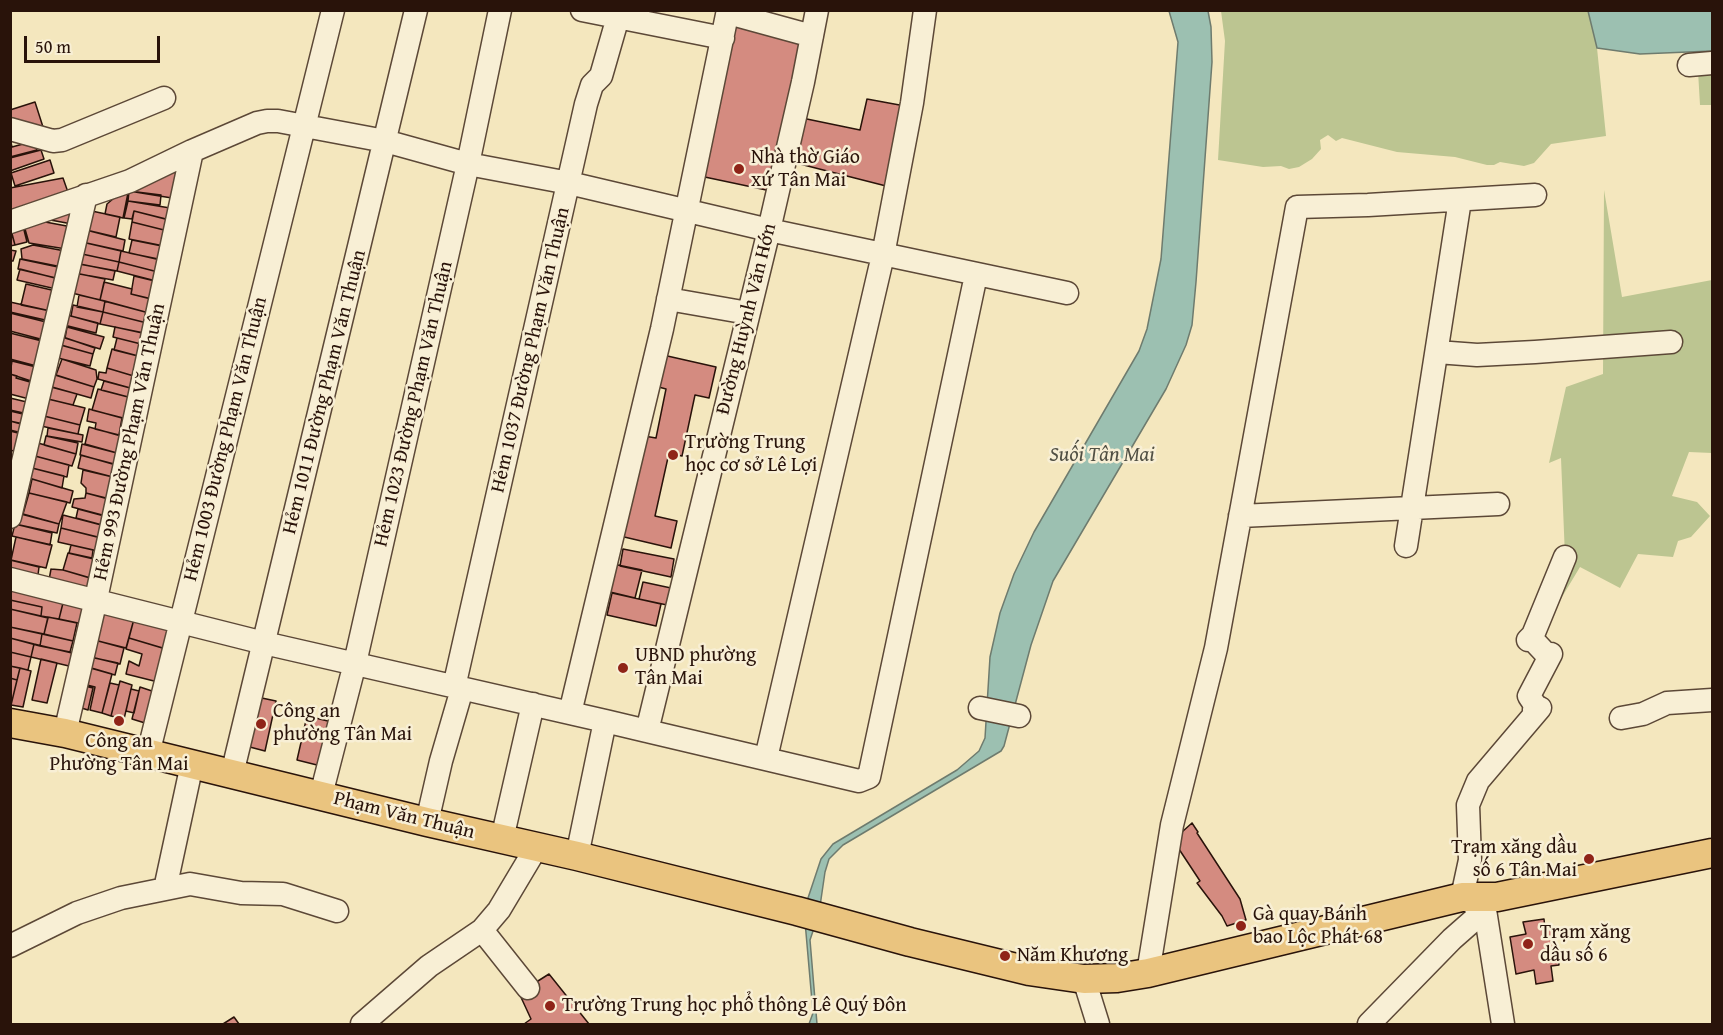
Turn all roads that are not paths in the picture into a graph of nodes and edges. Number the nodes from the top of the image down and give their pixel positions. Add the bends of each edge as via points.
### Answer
1 (333, 10) edge
2 (416, 10) edge
3 (501, 10) edge
4 (582, 10) edge
5 (817, 10) edge
6 (925, 10) edge
7 (728, 12) edge
8 (618, 17) junction
9 (812, 36) junction
10 (723, 38) junction
11 (1713, 63) edge
12 (1689, 65) dead end
13 (164, 98) dead end
14 (305, 125) junction
15 (10, 129) edge
16 (385, 141) junction
17 (192, 151) junction
18 (468, 164) junction
19 (569, 183) junction
20 (86, 195) junction
21 (1535, 195) dead end
22 (1460, 200) junction
23 (686, 210) junction
24 (10, 222) edge
25 (769, 230) junction
26 (883, 255) junction
27 (976, 275) junction
28 (1067, 293) dead end
29 (668, 299) junction
30 (748, 313) junction
31 (1671, 342) dead end
32 (1437, 352) junction
33 (1498, 504) dead end
34 (1413, 508) junction
35 (1240, 516) junction
36 (10, 517) edge
37 (1406, 546) dead end
38 (1565, 557) dead end
39 (10, 579) edge
40 (96, 599) junction
41 (180, 622) junction
42 (264, 643) junction
43 (355, 663) junction
44 (458, 688) junction
45 (1713, 700) edge
46 (533, 704) junction
47 (980, 708) dead end
48 (570, 713) junction
49 (1019, 716) dead end
50 (1621, 718) dead end
51 (605, 722) junction
52 (10, 723) edge
53 (647, 730) junction
54 (65, 733) junction
55 (148, 754) junction
56 (766, 758) junction
57 (192, 764) junction
58 (232, 774) junction
59 (321, 795) junction
60 (427, 822) junction
61 (502, 839) junction
62 (536, 848) junction
63 (1713, 853) edge
64 (577, 856) junction
65 (165, 889) junction
66 (1474, 903) junction
67 (337, 911) dead end
68 (482, 930) junction
69 (10, 946) edge
70 (1148, 973) junction
71 (1084, 979) junction
72 (528, 988) dead end
73 (362, 1024) edge
74 (1098, 1024) edge
75 (1369, 1024) edge
76 (1503, 1024) edge

1 - 14 street, Hẻm 1003 Đường Phạm Văn Thuận
2 - 16 street, Hẻm 1011 Đường Phạm Văn Thuận
3 - 18 street, Hẻm 1023 Đường Phạm Văn Thuận
4 - 8 street
5 - 9 street, Đường Huỳnh Văn Hớn
6 - 26 street
7 - 9 street
7 - 10 street
8 - 10 street
8 - 19 street, Hẻm 1037 Đường Phạm Văn Thuận via 601,76 592,85 586,104
9 - 25 street, Đường Huỳnh Văn Hớn
10 - 23 street
11 - 12 street
13 - 15 street via 62,140 52,141
14 - 16 street
14 - 17 street via 267,121
14 - 41 street, Hẻm 1003 Đường Phạm Văn Thuận
16 - 18 street
16 - 42 street, Hẻm 1011 Đường Phạm Văn Thuận
17 - 20 street via 130,181
17 - 40 street, Hẻm 993 Đường Phạm Văn Thuận
18 - 19 street
18 - 43 street, Hẻm 1023 Đường Phạm Văn Thuận
19 - 23 street
19 - 44 street, Hẻm 1037 Đường Phạm Văn Thuận
20 - 24 street
20 - 36 street
21 - 22 street
22 - 32 street
22 - 35 street via 1297,207
23 - 25 street
23 - 29 street
25 - 26 street
25 - 30 street, Đường Huỳnh Văn Hớn
26 - 27 street
26 - 56 street
27 - 28 street
27 - 56 street via 869,777 859,781
29 - 30 street
29 - 48 street
30 - 53 street, Đường Huỳnh Văn Hớn
31 - 32 street via 1477,355
32 - 34 street
33 - 34 street
34 - 35 street
34 - 37 street
35 - 70 street via 1216,648 1172,825
38 - 66 street via 1528,639 1547,655 1551,654 1530,696 1534,710 1540,708 1478,781 1468,805
39 - 40 street
40 - 41 street
40 - 54 street, Hẻm 993 Đường Phạm Văn Thuận
41 - 42 street
41 - 55 street, Hẻm 1003 Đường Phạm Văn Thuận
42 - 43 street
42 - 58 street, Hẻm 1011 Đường Phạm Văn Thuận
43 - 44 street
43 - 59 street, Hẻm 1023 Đường Phạm Văn Thuận
44 - 46 street
44 - 60 street, Hẻm 1037 Đường Phạm Văn Thuận
45 - 50 street via 1667,703 1643,714
46 - 48 street
46 - 61 street
47 - 49 street
48 - 51 street
51 - 53 street
51 - 64 street
52 - 54 main road, Phạm Văn Thuận
53 - 56 street
54 - 55 main road, Phạm Văn Thuận
55 - 57 main road, Phạm Văn Thuận
57 - 58 main road, Phạm Văn Thuận
57 - 65 street
58 - 59 main road, Phạm Văn Thuận
59 - 60 main road, Phạm Văn Thuận
60 - 61 main road, Phạm Văn Thuận
61 - 62 main road, Phạm Văn Thuận
62 - 64 main road, Phạm Văn Thuận
62 - 68 street via 500,910
63 - 66 main road, Phạm Văn Thuận
64 - 71 main road, Phạm Văn Thuận via 1029,971
65 - 67 street via 190,884 241,893 283,894
65 - 69 street via 77,913
66 - 70 main road, Phạm Văn Thuận
66 - 75 street via 1452,939
66 - 76 street
68 - 72 street
68 - 73 street via 429,966
70 - 71 main road, Phạm Văn Thuận
71 - 74 street

